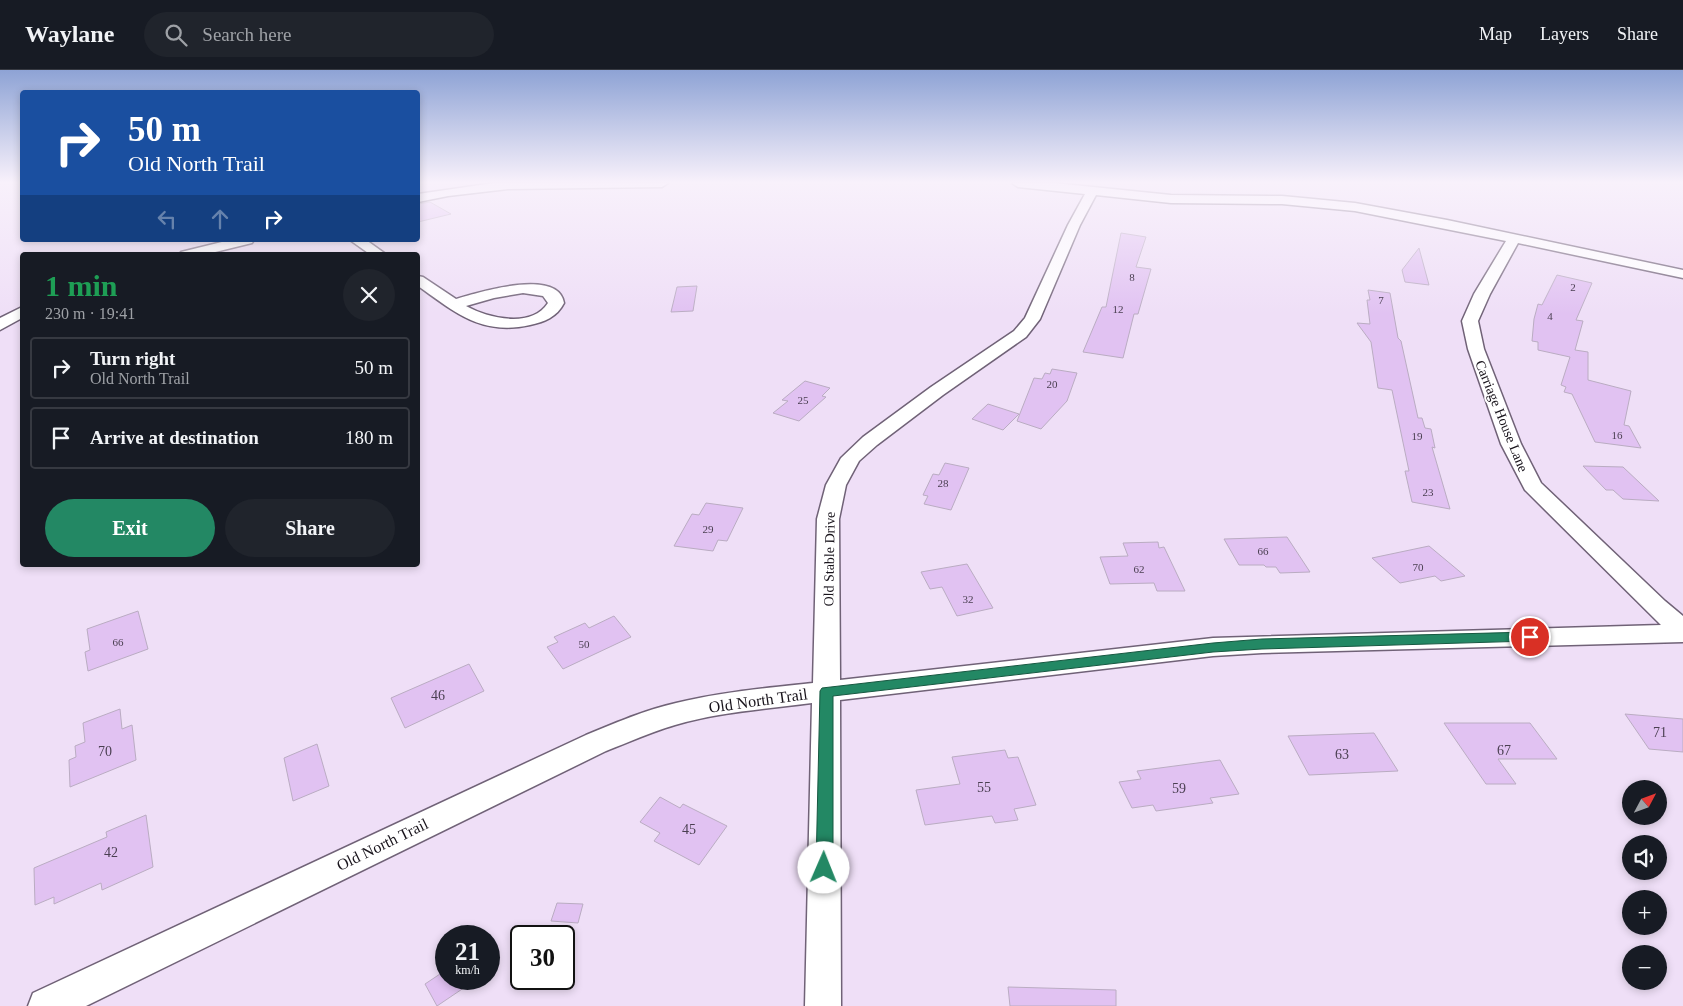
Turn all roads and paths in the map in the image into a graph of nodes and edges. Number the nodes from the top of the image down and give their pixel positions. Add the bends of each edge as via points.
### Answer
1 (1073, 227) edge
2 (1458, 227) edge
3 (1514, 238) junction
4 (239, 242) edge
5 (360, 242) edge
6 (198, 252) edge
7 (375, 252) edge
8 (1683, 274) edge
9 (420, 281) edge
10 (454, 304) junction
11 (20, 313) edge
12 (0, 325) edge
13 (1683, 629) edge
14 (1683, 633) edge
15 (826, 691) junction
16 (46, 1006) edge
17 (823, 1006) edge

1 - 15 street, Old Stable Drive via 1032,319 1020,334 870,441 843,470 831,500 828,519
2 - 3 street
3 - 8 street
3 - 13 street, Carriage House Lane via 1470,321 1476,349 1511,444 1532,486
4 - 6 street
5 - 7 street
9 - 10 street
10 - 10 street via 479,321 502,324 538,318 551,311 556,300 539,290 524,289
11 - 12 street
14 - 15 street, Old North Trail via 1252,644
15 - 16 street, Old North Trail via 714,706 675,714 630,729 540,768
15 - 17 street, Old Stable Drive

